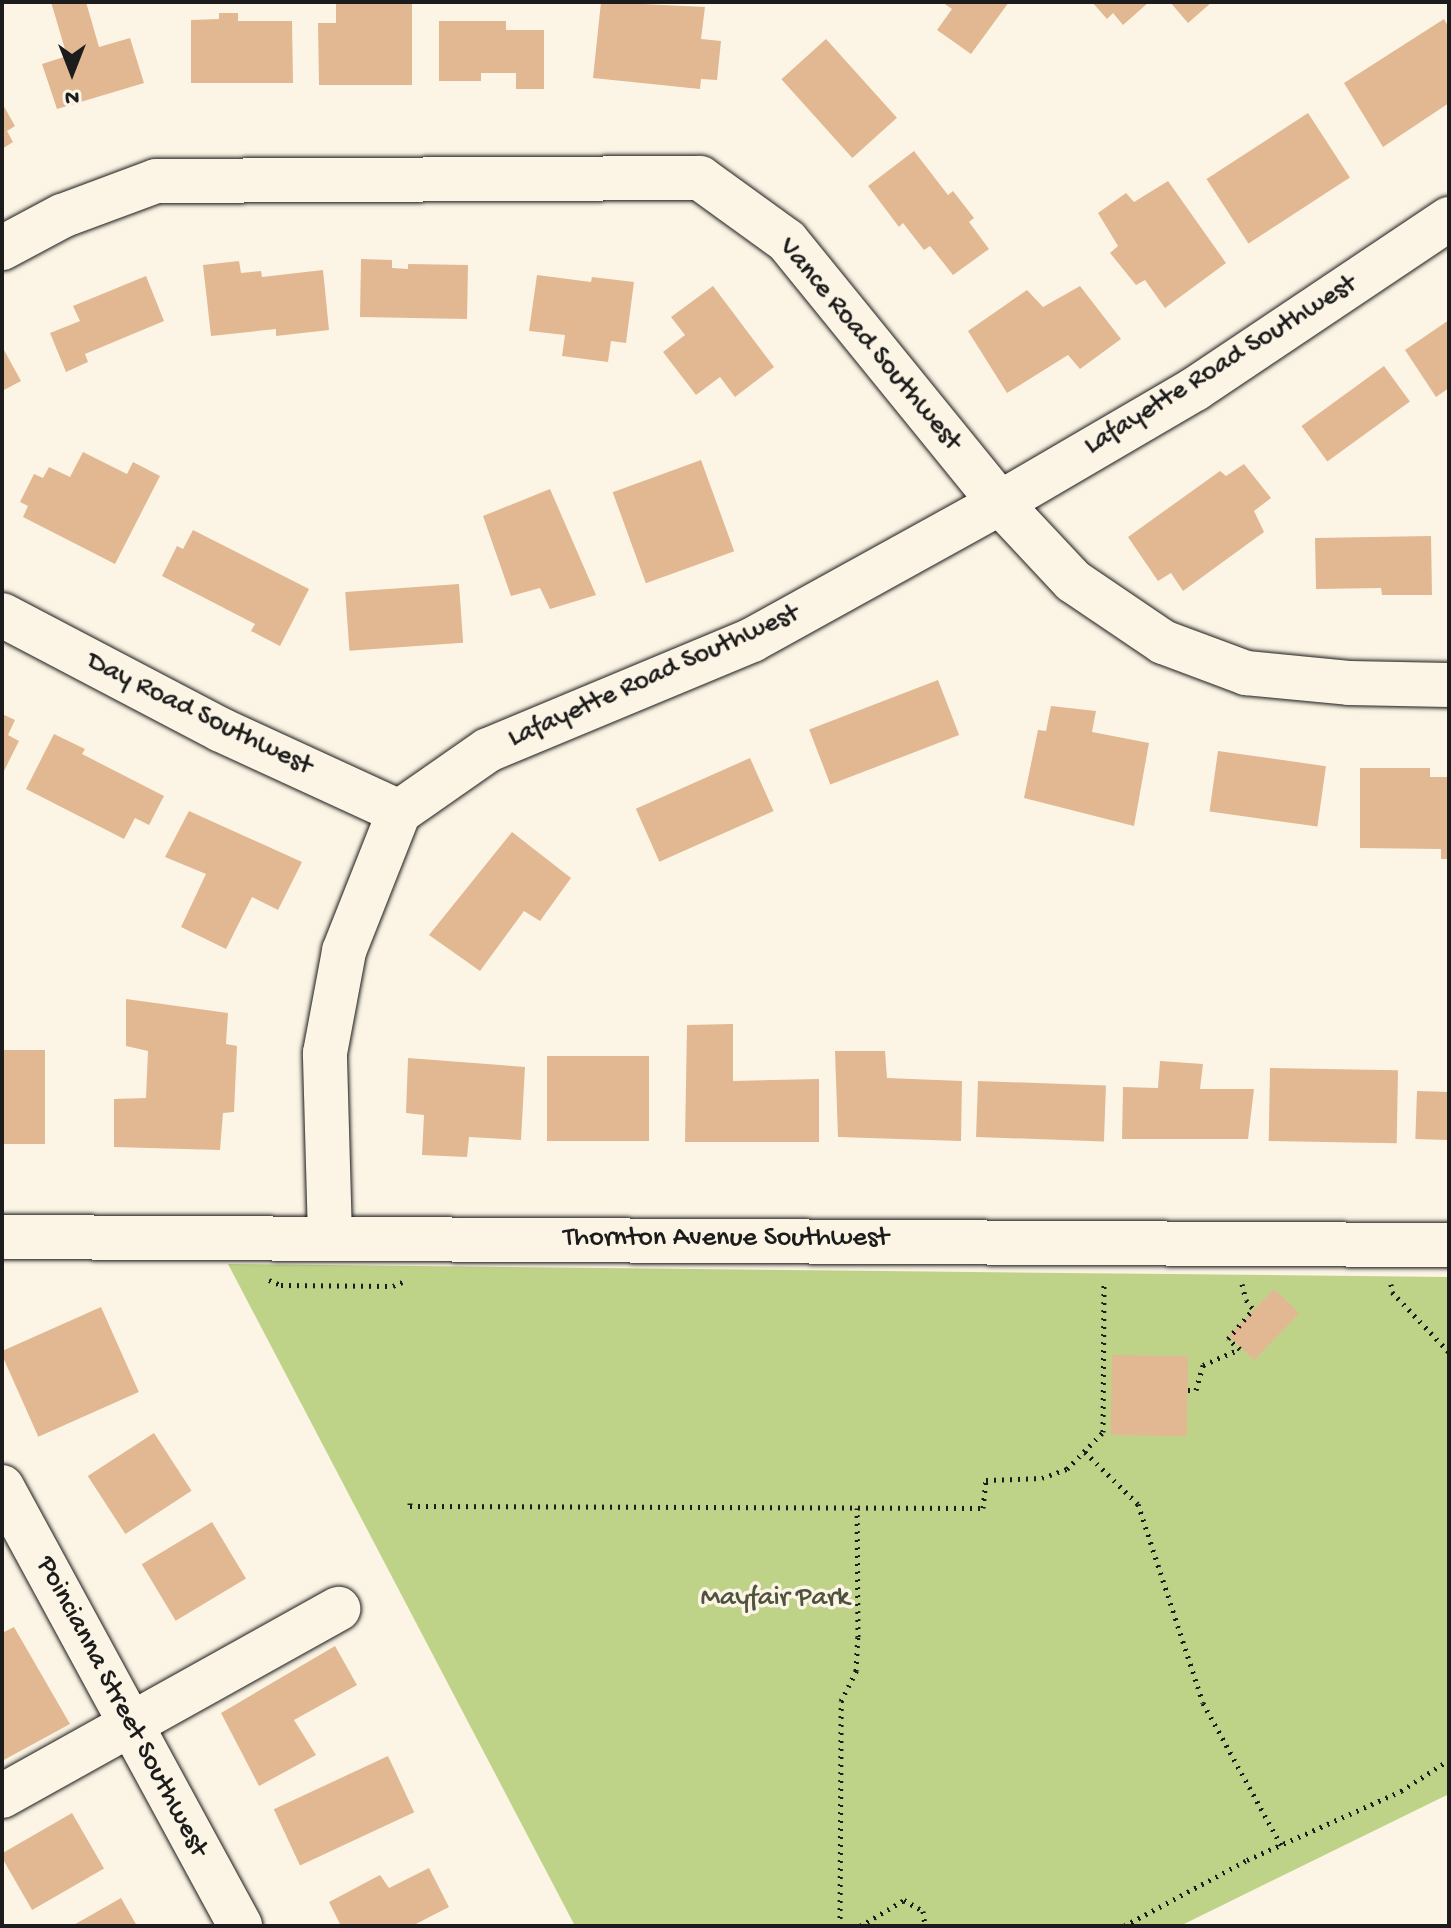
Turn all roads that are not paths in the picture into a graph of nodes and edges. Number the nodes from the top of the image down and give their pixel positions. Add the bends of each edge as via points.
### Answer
1 (1449, 219) edge
2 (2, 248) edge
3 (1000, 503) junction
4 (2, 615) edge
5 (1449, 685) edge
6 (399, 812) junction
7 (2, 1237) edge
8 (330, 1237) junction
9 (1449, 1245) edge
10 (2, 1487) edge
11 (338, 1609) dead end
12 (131, 1726) junction
13 (2, 1796) edge
14 (240, 1926) edge

1 - 3 street, Lafayette Road Southwest via 1195,389
2 - 3 street, Vance Road Southwest via 62,216 156,181 700,178 787,241
3 - 5 street, Vance Road Southwest via 1073,581 1163,642 1246,673
3 - 6 street, Lafayette Road Southwest via 752,640 488,750
4 - 6 street, Day Road Southwest via 221,730
6 - 8 street via 344,951 325,1053
7 - 8 street, Thornton Avenue Southwest
8 - 9 street, Thornton Avenue Southwest
10 - 12 street, Poincianna Street Southwest
11 - 12 street
12 - 13 street
12 - 14 street, Poincianna Street Southwest

